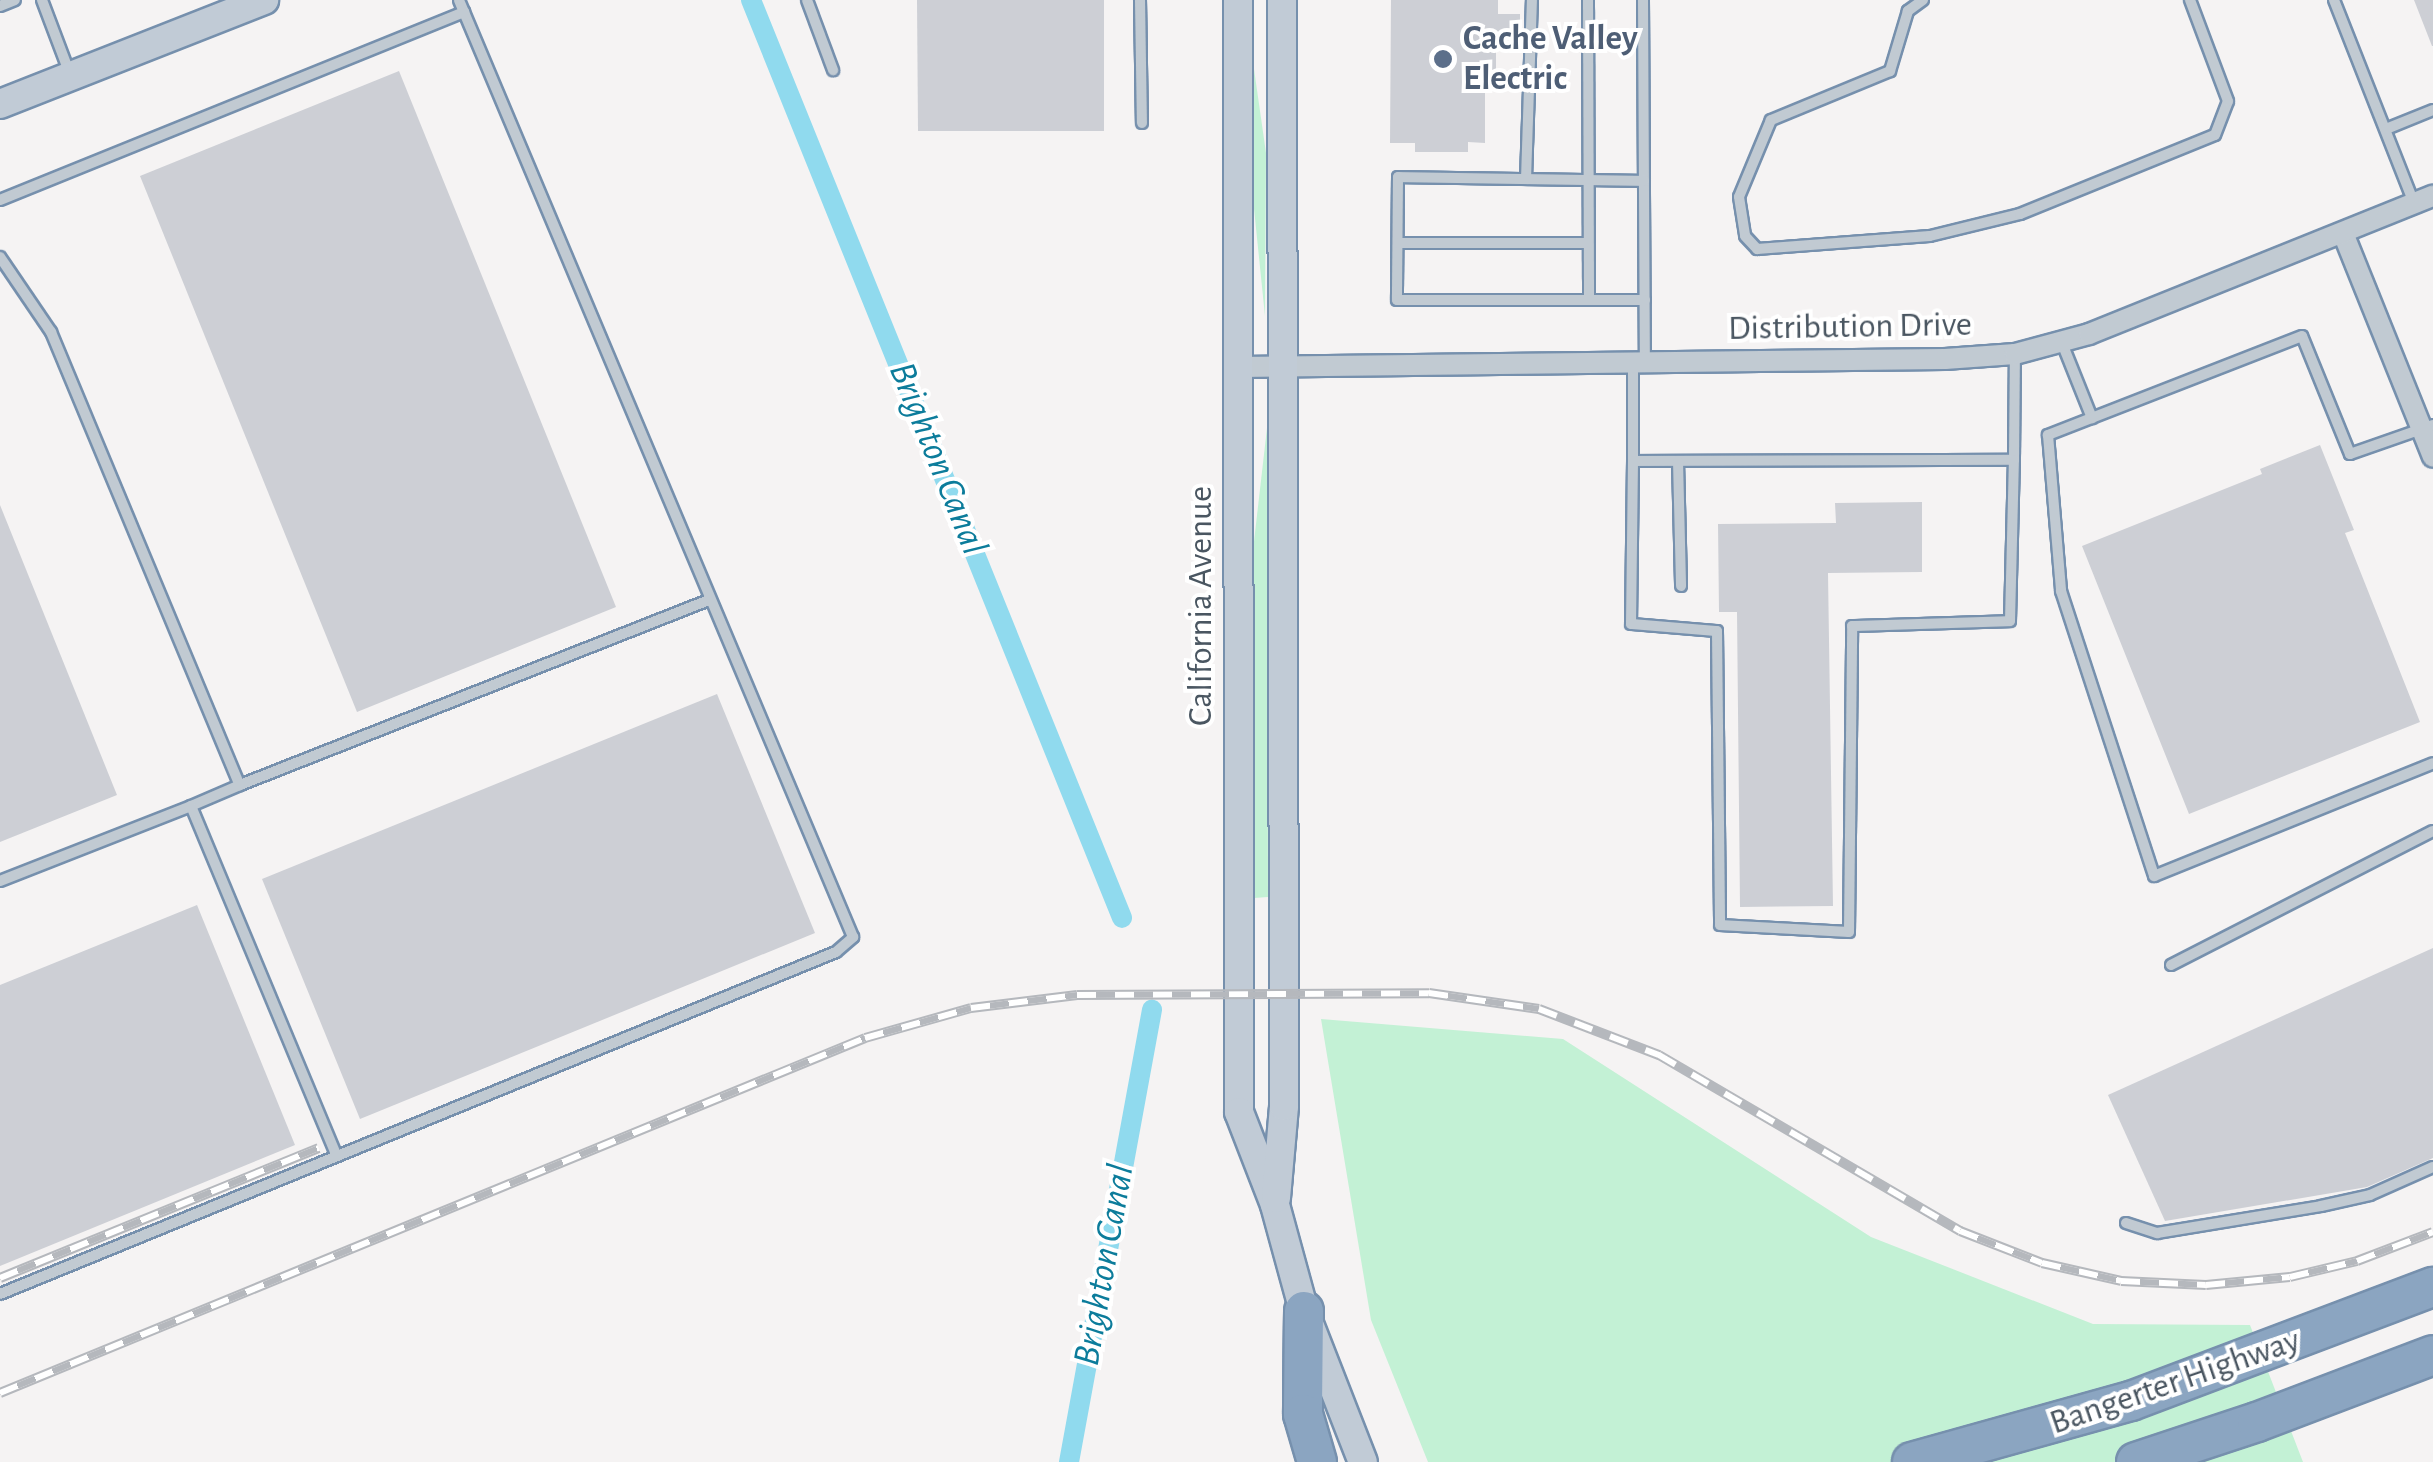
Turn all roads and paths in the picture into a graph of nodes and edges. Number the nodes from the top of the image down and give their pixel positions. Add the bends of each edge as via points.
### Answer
1 (14, 0) edge
2 (42, 0) edge
3 (264, 0) edge
4 (459, 0) edge
5 (807, 0) edge
6 (1140, 0) edge
7 (1238, 0) edge
8 (1282, 0) edge
9 (1532, 0) edge
10 (1588, 0) edge
11 (1643, 0) edge
12 (1923, 0) edge
13 (2190, 0) edge
14 (2334, 0) edge
15 (0, 6) edge
16 (464, 12) junction
17 (833, 70) dead end
18 (70, 76) junction
19 (0, 104) edge
20 (2433, 110) edge
21 (1142, 123) dead end
22 (2386, 128) junction
23 (1526, 179) junction
24 (1588, 181) junction
25 (1644, 181) junction
26 (0, 200) edge
27 (2424, 200) edge
28 (2343, 232) junction
29 (1398, 243) junction
30 (1588, 244) junction
31 (0, 257) edge
32 (1588, 299) junction
33 (1645, 300) junction
34 (2062, 343) junction
35 (2015, 354) junction
36 (1639, 364) junction
37 (1282, 366) junction
38 (1239, 367) junction
39 (2092, 418) junction
40 (2427, 426) edge
41 (2433, 457) edge
42 (2014, 460) junction
43 (1633, 461) junction
44 (1678, 461) junction
45 (1681, 586) dead end
46 (709, 600) junction
47 (2433, 763) edge
48 (240, 785) junction
49 (192, 806) junction
50 (2433, 831) edge
51 (0, 882) edge
52 (2171, 965) dead end
53 (336, 1154) junction
54 (2433, 1168) edge
55 (1275, 1205) junction
56 (2126, 1223) dead end
57 (2433, 1287) edge
58 (0, 1294) edge
59 (1304, 1312) junction
60 (2433, 1354) edge
61 (1317, 1462) edge
62 (1363, 1462) edge
63 (1912, 1462) edge
64 (2136, 1462) edge

1 - 15 lane
2 - 18 lane
3 - 18 main road
4 - 16 lane
5 - 17 lane
6 - 21 lane
7 - 38 main road, California Avenue
8 - 37 main road, California Avenue
9 - 23 lane
10 - 24 lane
11 - 25 lane
12 - 13 lane via 1908,11 1890,70 1772,120 1740,198 1745,236 1758,249 1930,236 2020,214 2215,135 2228,102
14 - 22 lane
16 - 26 lane
16 - 46 lane
18 - 19 main road
20 - 22 lane
22 - 27 lane
23 - 24 lane
23 - 29 lane via 1398,177
24 - 25 lane
24 - 30 lane
25 - 33 lane
27 - 28 street, Distribution Drive
28 - 34 street, Distribution Drive
28 - 40 street
29 - 30 lane
29 - 32 lane via 1397,300
30 - 32 lane
31 - 48 lane via 52,332
32 - 33 lane
33 - 36 lane
34 - 35 street, Distribution Drive
34 - 39 lane
35 - 36 street, Distribution Drive
35 - 42 lane
36 - 37 street, Distribution Drive
36 - 43 lane
37 - 38 street, Distribution Drive
37 - 55 main road, California Avenue via 1284,1106
38 - 55 main road, California Avenue via 1239,1112
39 - 40 lane via 2302,336 2350,454
39 - 47 lane via 2048,435 2061,591 2154,876
40 - 41 street
42 - 43 lane via 2010,621 1852,626 1850,932 1720,925 1717,631 1631,624
42 - 44 lane
43 - 44 lane
44 - 45 lane
46 - 48 lane
46 - 53 lane via 853,937 836,952
48 - 49 lane
49 - 51 lane
49 - 53 lane
50 - 52 lane
53 - 58 lane
54 - 56 lane via 2370,1195 2288,1212 2157,1233
55 - 59 main road, California Avenue
57 - 63 highway, Bangerter Highway via 2148,1396
59 - 61 highway via 1303,1414
59 - 62 main road, California Avenue
60 - 64 highway, Bangerter Highway

